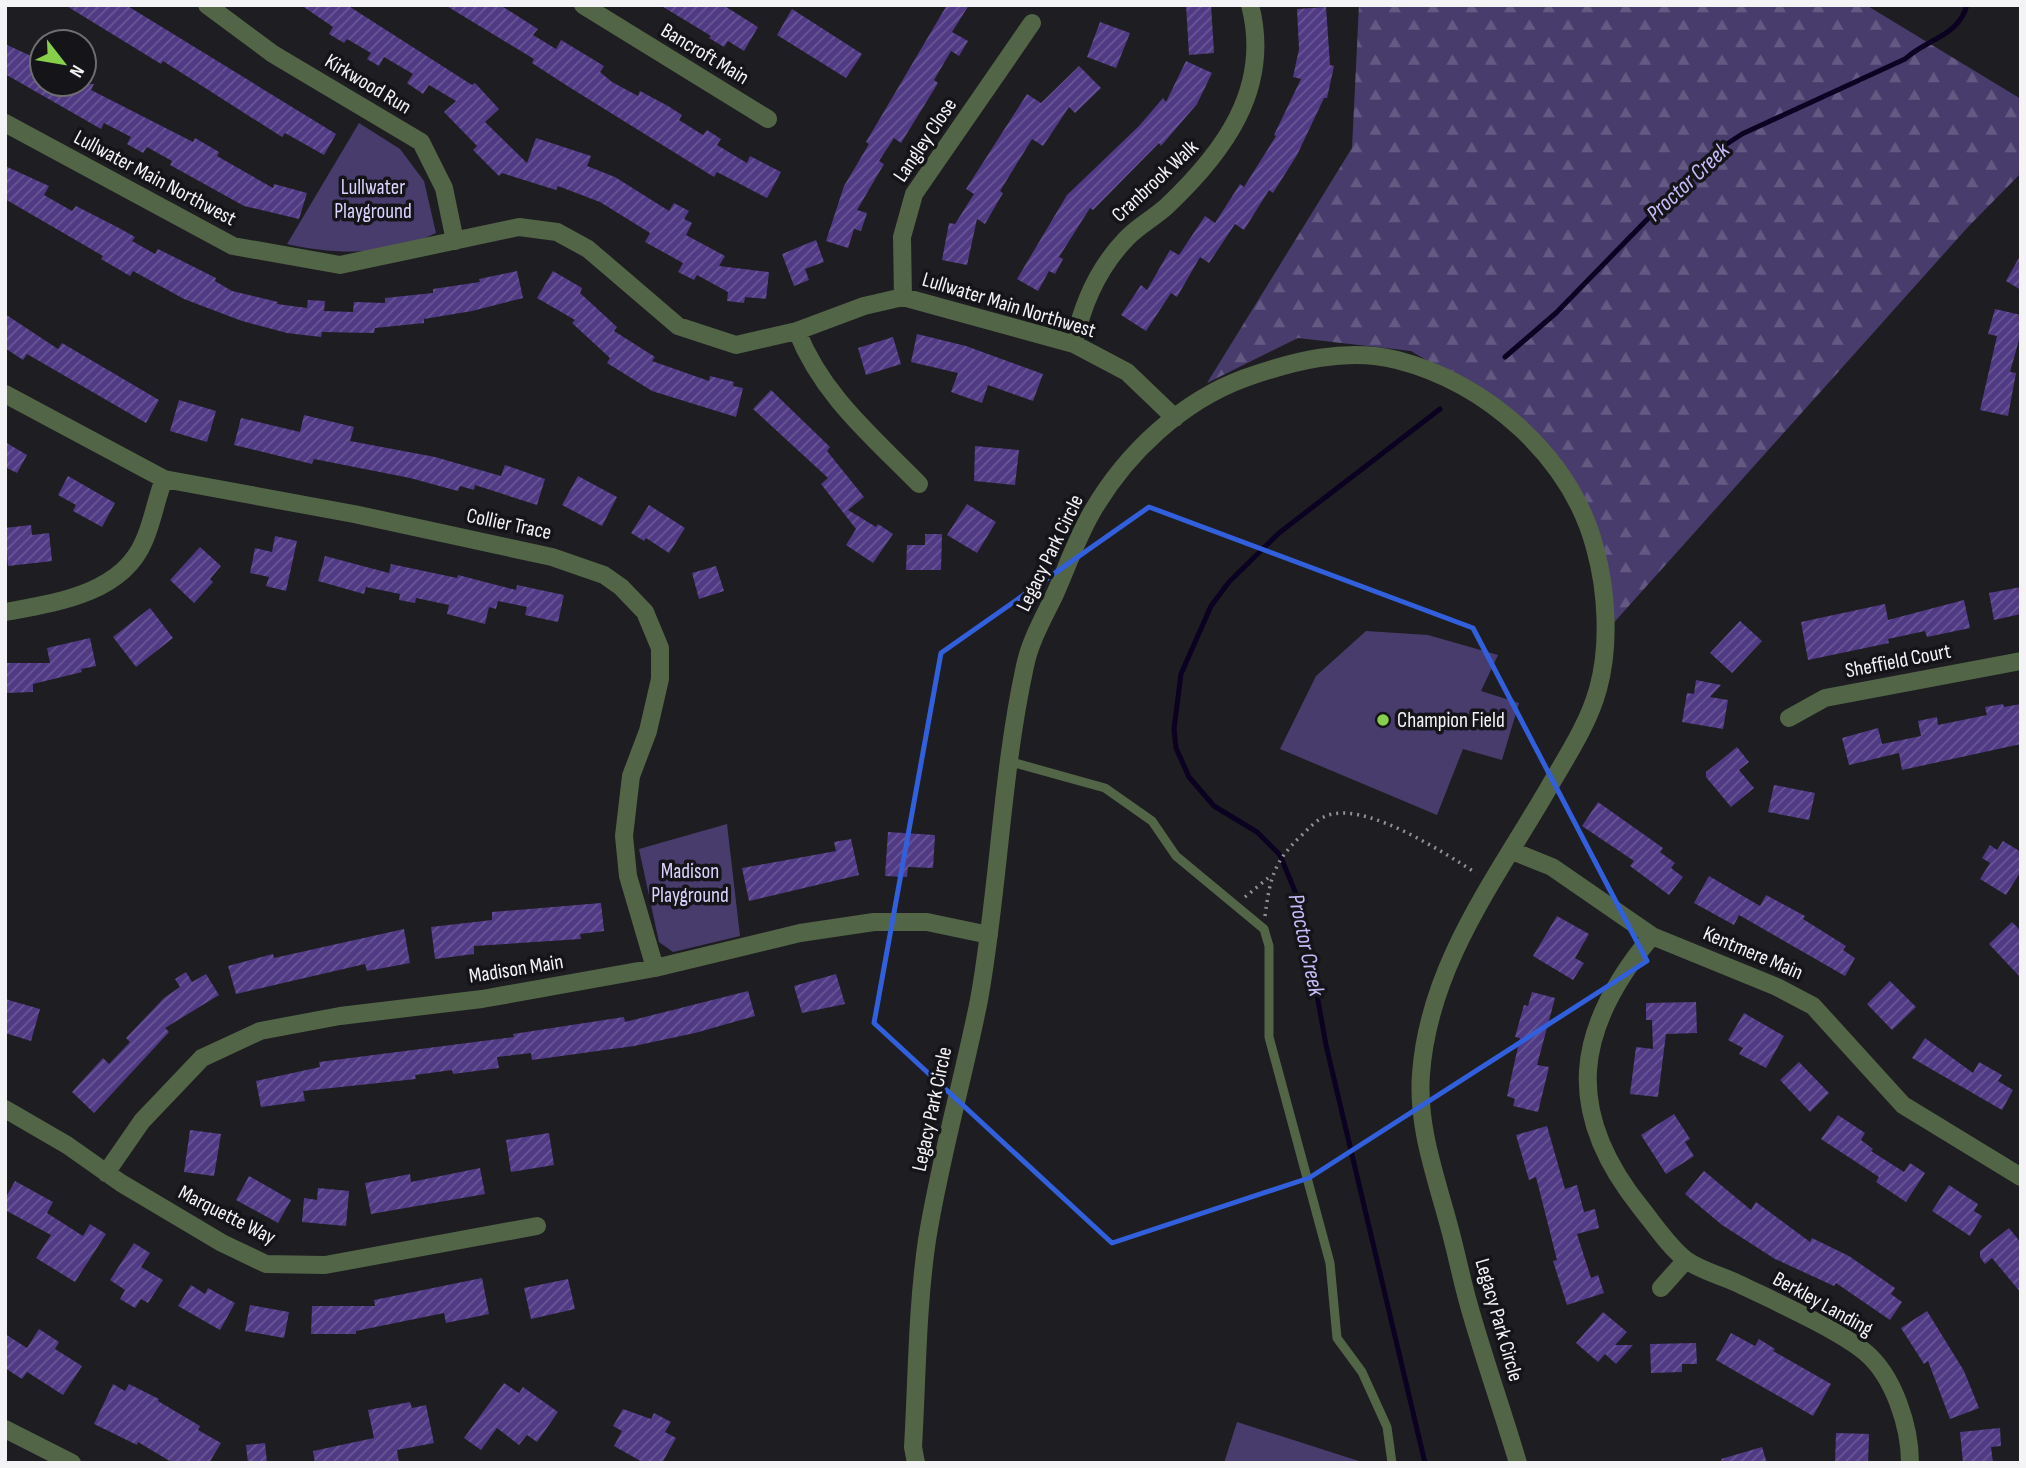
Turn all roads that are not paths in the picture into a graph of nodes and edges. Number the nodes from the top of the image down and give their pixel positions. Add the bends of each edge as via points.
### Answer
1 (207, 5) edge
2 (583, 5) edge
3 (1250, 5) edge
4 (1032, 23) dead end
5 (768, 119) dead end
6 (5, 123) edge
7 (455, 241) junction
8 (903, 297) junction
9 (797, 331) junction
10 (1074, 344) junction
11 (5, 394) edge
12 (1175, 418) junction
13 (164, 479) junction
14 (919, 484) dead end
15 (5, 612) edge
16 (2021, 661) edge
17 (1789, 718) dead end
18 (1008, 761) junction
19 (1513, 850) junction
20 (989, 935) junction
21 (1652, 936) junction
22 (655, 968) junction
23 (5, 1109) edge
24 (106, 1173) junction
25 (2021, 1177) edge
26 (537, 1226) dead end
27 (1686, 1260) junction
28 (1661, 1288) dead end
29 (5, 1429) edge
30 (72, 1463) edge
31 (916, 1463) edge
32 (1392, 1463) edge
33 (1518, 1463) edge
34 (1910, 1463) edge

1 - 7 street, Kirkwood Run via 273,54 421,142 444,188
2 - 5 street, Bancroft Main
3 - 10 street, Cranbrook Walk via 1256,52 1253,79 1233,131 1166,208 1138,228 1113,255 1082,311
4 - 8 street, Langley Close via 914,194 902,237
6 - 7 street, Lullwater Main Northwest via 233,246 340,265
7 - 9 street, Lullwater Main Northwest via 519,227 557,232 587,249 678,326 736,345
8 - 9 street, Lullwater Main Northwest
8 - 10 street, Lullwater Main Northwest
9 - 14 street via 808,361 831,393
10 - 12 street, Lullwater Main Northwest via 1127,372
11 - 13 street, Collier Trace
12 - 18 street, Legacy Park Circle via 1127,462 1092,512 1026,657
12 - 19 street, Legacy Park Circle via 1214,390 1269,370 1313,358 1389,357 1426,368 1479,396 1544,451 1593,539 1602,585 1603,665 1592,708
13 - 15 street via 144,543 124,569 87,594
13 - 22 street, Collier Trace via 552,557 604,575 635,600 660,648 660,679 631,776 624,836 628,876
16 - 17 street, Sheffield Court via 1825,698
18 - 20 street, Legacy Park Circle
18 - 32 lane via 1105,788 1152,821 1176,856 1264,929 1269,946 1269,1037 1331,1263 1337,1338 1362,1372 1387,1427
19 - 21 street, Kentmere Main via 1552,867
19 - 33 street, Legacy Park Circle via 1482,894 1440,985 1421,1076 1422,1119 1438,1189
20 - 22 street, Madison Main via 927,922 874,922 800,933
20 - 31 street, Legacy Park Circle via 927,1242 913,1447
21 - 25 street, Kentmere Main via 1813,1006 1903,1105
21 - 27 street, Berkley Landing via 1602,1009 1588,1056 1587,1101 1595,1133 1623,1186
22 - 24 street, Madison Main via 260,1031 202,1058 142,1121
23 - 24 street, Marquette Way
24 - 26 street, Marquette Way via 266,1264 325,1265
27 - 28 street
27 - 34 street, Berkley Landing via 1866,1353 1893,1390 1905,1420
29 - 30 street

